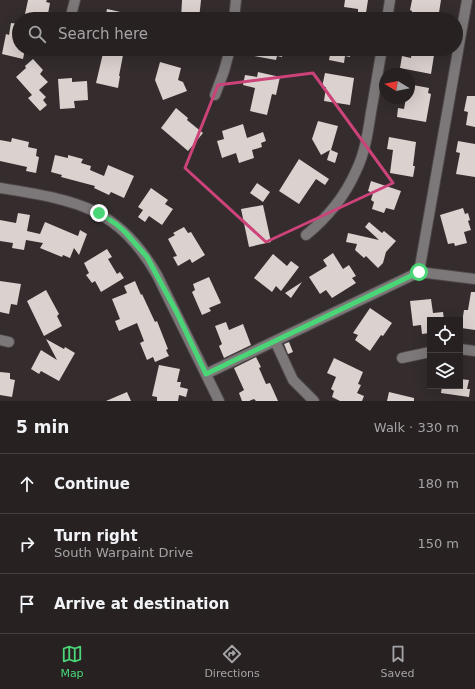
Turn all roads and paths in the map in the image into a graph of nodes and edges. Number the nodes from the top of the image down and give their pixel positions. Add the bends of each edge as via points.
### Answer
1 (75, 0) edge
2 (236, 0) edge
3 (390, 0) edge
4 (467, 0) edge
5 (72, 12) edge
6 (235, 12) edge
7 (388, 12) edge
8 (463, 23) edge
9 (228, 56) edge
10 (381, 56) edge
11 (457, 56) edge
12 (215, 94) dead end
13 (0, 188) edge
14 (306, 235) dead end
15 (419, 272) junction
16 (475, 279) edge
17 (275, 341) junction
18 (463, 349) edge
19 (475, 351) edge
20 (427, 353) edge
21 (402, 358) dead end
22 (206, 374) junction
23 (218, 401) edge
24 (314, 401) edge

1 - 5 street
2 - 6 street
3 - 7 street
4 - 8 street
9 - 12 street
10 - 14 street via 368,132 357,170 344,195
11 - 15 street
13 - 22 street via 76,203 99,213 125,232 147,257 157,274
15 - 16 street
15 - 17 street
17 - 22 street
17 - 24 street via 293,380
18 - 19 street
20 - 21 street
22 - 23 street

